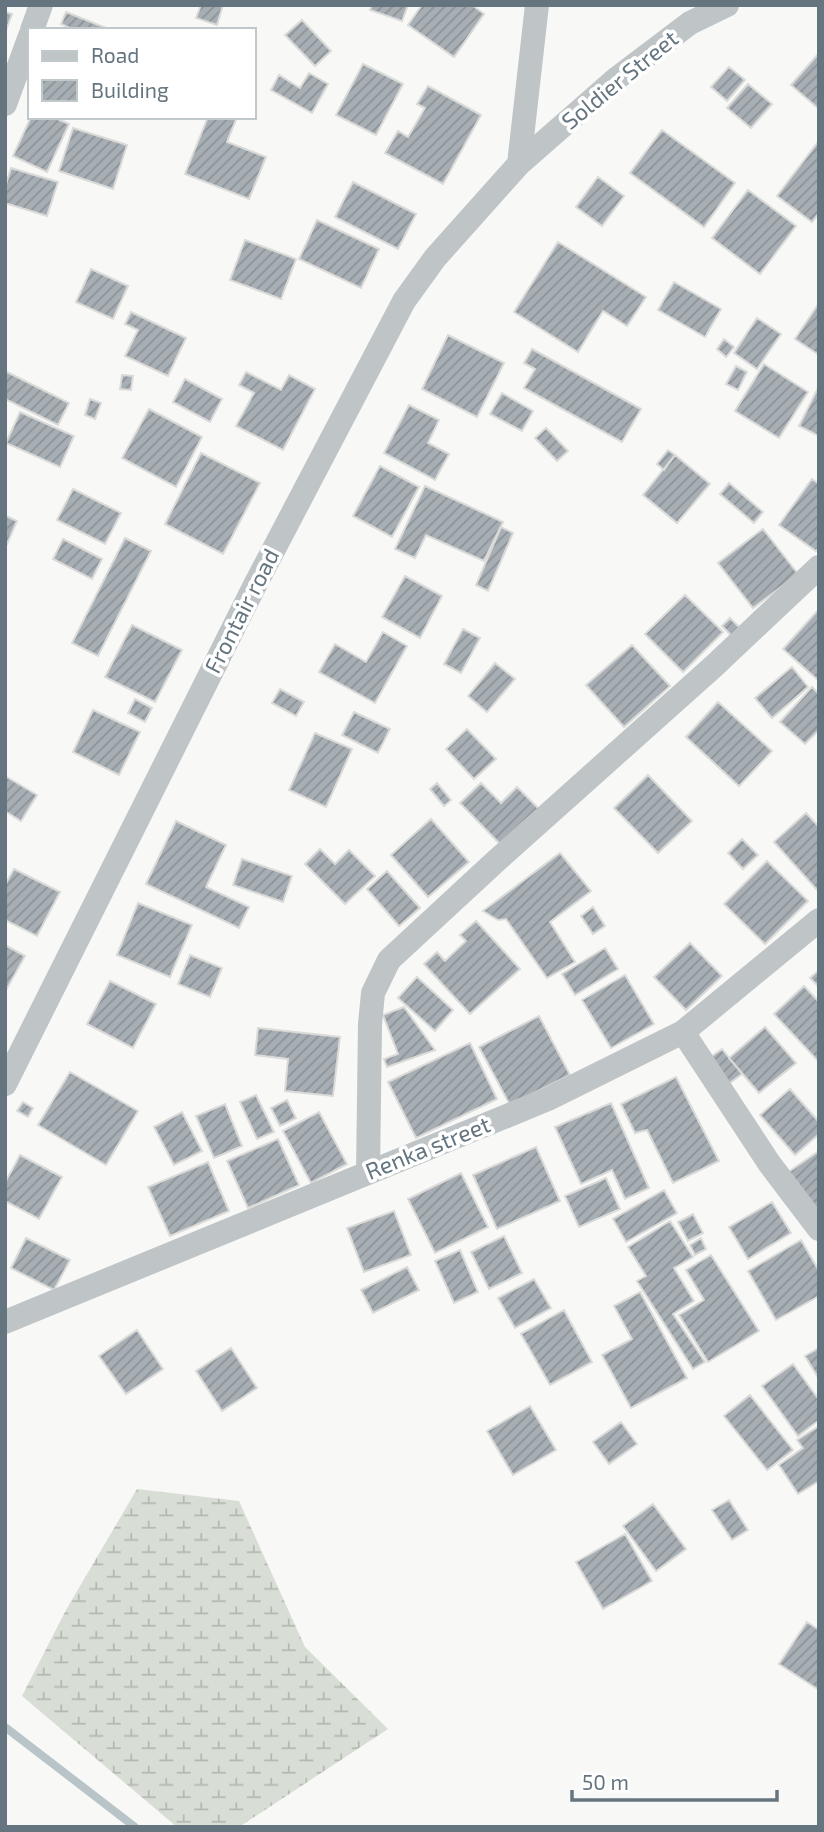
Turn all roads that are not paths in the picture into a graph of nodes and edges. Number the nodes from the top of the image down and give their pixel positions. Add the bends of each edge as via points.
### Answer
1 (41, 5) edge
2 (537, 5) edge
3 (727, 5) edge
4 (33, 28) edge
5 (28, 41) edge
6 (5, 104) edge
7 (519, 164) junction
8 (819, 567) edge
9 (819, 920) edge
10 (683, 1032) junction
11 (5, 1084) edge
12 (368, 1173) junction
13 (819, 1229) edge
14 (5, 1322) edge

1 - 4 street
2 - 7 street
3 - 7 street, Soldier Street via 690,23 627,71
5 - 6 street
7 - 11 street, Frontair road via 435,258 390,325
8 - 12 street via 389,960 373,993 371,1013
9 - 10 street, Renka street
10 - 12 street, Renka street via 548,1099
10 - 13 street via 769,1163
12 - 14 street, Renka street

